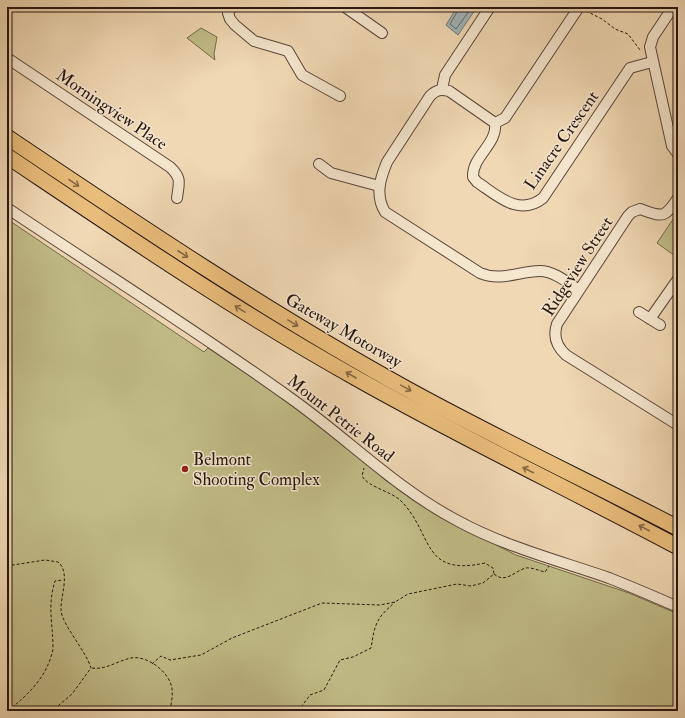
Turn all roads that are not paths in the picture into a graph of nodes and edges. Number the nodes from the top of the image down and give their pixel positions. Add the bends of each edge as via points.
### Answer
1 (232, 7) edge
2 (345, 7) edge
3 (490, 7) edge
4 (673, 7) edge
5 (582, 8) edge
6 (382, 33) dead end
7 (7, 58) edge
8 (652, 62) junction
9 (442, 89) junction
10 (340, 96) dead end
11 (495, 123) junction
12 (7, 137) edge
13 (678, 154) edge
14 (7, 156) edge
15 (319, 164) dead end
16 (52, 168) junction
17 (43, 181) junction
18 (379, 186) junction
19 (177, 198) dead end
20 (678, 198) edge
21 (7, 208) edge
22 (678, 279) edge
23 (579, 290) junction
24 (639, 312) dead end
25 (650, 319) junction
26 (660, 325) dead end
27 (678, 425) edge
28 (678, 528) edge
29 (678, 547) edge
30 (678, 607) edge

1 - 10 street via 228,13 230,19 254,42 288,51 302,75
2 - 6 street
3 - 9 street via 445,75
4 - 8 street via 653,37 650,46
5 - 11 street via 505,118
7 - 19 street, Morningview Place via 170,167 178,174
8 - 11 street, Linacre Crescent via 630,68 543,198 530,206 512,205 473,177 475,164 494,135
8 - 13 street via 672,146
9 - 11 street via 449,91
9 - 18 street via 430,96 387,162
12 - 16 highway, Gateway Motorway
14 - 17 highway, Gateway Motorway
15 - 18 street via 331,173
16 - 17 street
16 -> 28 highway, Gateway Motorway via 158,239 302,329 407,389
29 -> 17 highway, Gateway Motorway via 355,378 194,281
18 - 23 street via 380,203 385,212 480,273 500,277 548,272
20 - 23 street, Ridgeview Street via 669,212 664,214 658,215 640,209 632,212
21 - 30 street, Mount Petrie Road via 289,397 411,493 456,520 494,539 608,578
22 - 25 street
23 - 27 street, Ridgeview Street via 557,324 555,332 559,349
24 - 25 street
25 - 26 street

